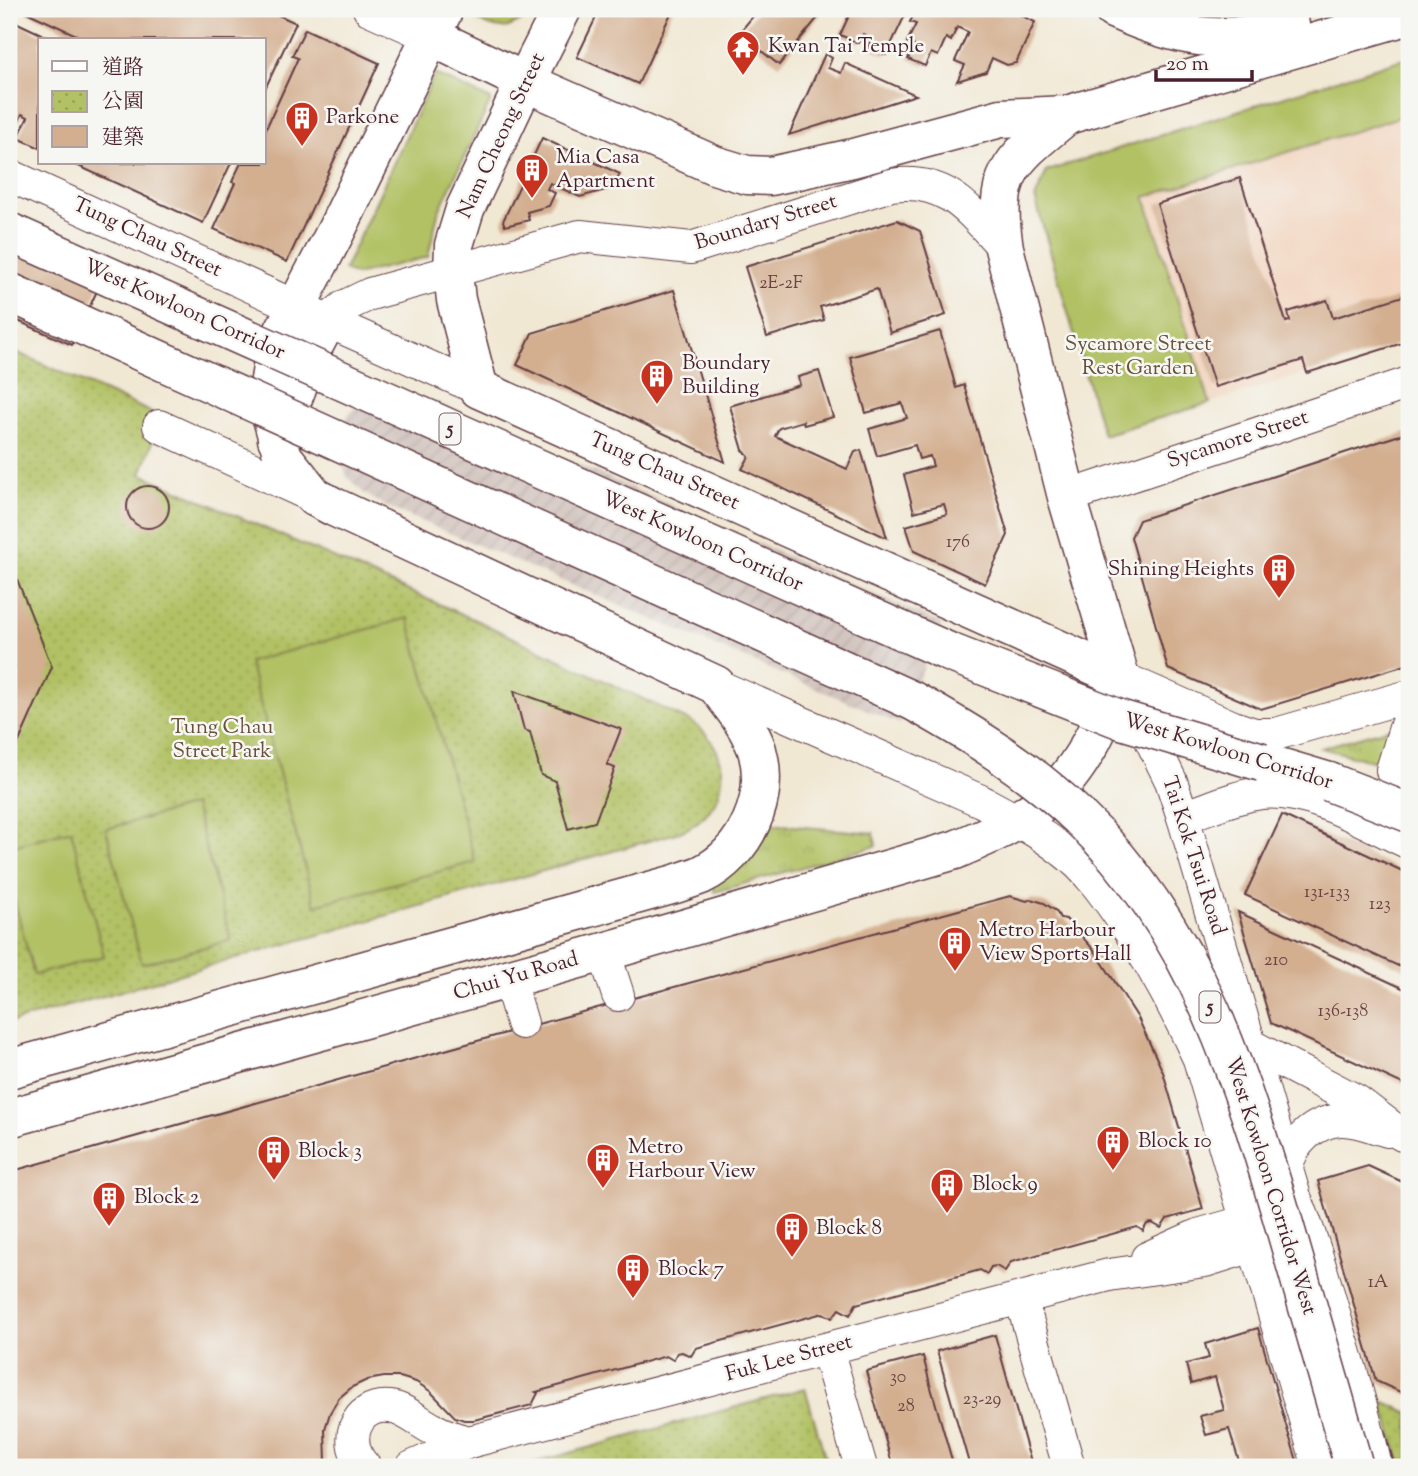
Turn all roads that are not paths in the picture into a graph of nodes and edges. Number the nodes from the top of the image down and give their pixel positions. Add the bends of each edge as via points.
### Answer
1 (369, 9) edge
2 (562, 9) edge
3 (1113, 9) edge
4 (1342, 9) edge
5 (1409, 15) edge
6 (437, 22) edge
7 (525, 82) junction
8 (1067, 115) junction
9 (9, 175) edge
10 (1003, 181) joint
11 (964, 204) joint
12 (9, 232) edge
13 (1004, 248) junction
14 (453, 273) junction
15 (9, 292) edge
16 (312, 314) junction
17 (1409, 383) edge
18 (480, 388) junction
19 (159, 426) dead end
20 (315, 497) junction
21 (1067, 497) junction
22 (1120, 677) junction
23 (716, 685) junction
24 (1409, 696) edge
25 (1409, 721) edge
26 (1329, 782) junction
27 (1409, 796) edge
28 (1409, 813) edge
29 (1183, 817) junction
30 (1017, 820) junction
31 (1409, 822) edge
32 (1409, 844) edge
33 (604, 952) junction
34 (509, 979) junction
35 (618, 995) dead end
36 (522, 1023) dead end
37 (1250, 1045) junction
38 (9, 1069) edge
39 (9, 1118) edge
40 (1406, 1137) edge
41 (1287, 1167) junction
42 (1295, 1197) junction
43 (1251, 1234) junction
44 (1021, 1298) junction
45 (827, 1349) junction
46 (468, 1442) junction
47 (364, 1467) edge
48 (412, 1467) edge
49 (861, 1467) edge
50 (1069, 1467) edge
51 (1319, 1467) edge
52 (1354, 1467) edge
53 (1376, 1467) edge

1 - 6 street
2 - 7 main road, Nam Cheong Street
3 - 4 main road via 1171,32 1220,38 1274,30
5 - 8 main road, Boundary Street
6 - 7 main road, Boundary Street
6 - 16 main road
7 - 8 main road, Boundary Street via 714,165 747,175 771,176 853,158 1001,118
7 - 14 main road, Nam Cheong Street via 460,223
8 - 10 main road, Boundary Street via 1027,148
9 - 16 street, Tung Chau Street
10 - 13 main road, Tai Kok Tsui Road via 999,216
11 - 13 street, Tai Kok Tsui Road
11 - 14 street, Boundary Street via 926,186 891,185 691,248 580,236
12 - 26 main road, West Kowloon Corridor / 5, bridge via 1006,676 1122,720
13 - 21 main road, Tai Kok Tsui Road
14 - 16 street, Boundary Street
14 - 18 main road, Nam Cheong Street
15 - 52 main road, West Kowloon Corridor West / 5, bridge via 872,681 955,724 1039,781 1079,816 1149,898 1178,942 1208,1004 1246,1099
16 - 18 street, Tung Chau Street
16 - 20 main road via 312,349 277,439 283,457
17 - 21 street, Sycamore Street
18 - 22 main road, Tung Chau Street
19 - 20 street
20 - 23 main road
21 - 22 main road, Tai Kok Tsui Road
22 - 24 street, Tung Chau Street via 1254,734 1276,734
22 - 29 street, Tai Kok Tsui Road via 1171,781
22 - 30 main road, Chui Yu Road via 1080,759 1045,801
23 - 30 street
23 - 38 main road via 742,719 757,750 761,784 756,812 744,838 725,859 702,874
25 - 31 street via 1392,770
26 - 27 main road, bridge
26 - 28 main road, West Kowloon Corridor / 5, bridge
29 - 32 street via 1259,793 1282,792 1315,800
29 - 37 street, Tai Kok Tsui Road
30 - 33 main road, Chui Yu Road via 955,850
30 - 43 street via 1065,852 1093,879 1172,1000 1199,1059
33 - 34 main road, Chui Yu Road
33 - 35 street
34 - 36 street
34 - 39 main road, Chui Yu Road
37 - 40 street via 1357,1101
37 - 41 street, Tai Kok Tsui Road
40 - 41 street via 1354,1122 1327,1123 1304,1136
41 - 42 street, Tai Kok Tsui Road
42 - 43 street, Fuk Lee Street via 1289,1229 1270,1241
42 - 53 street, Tai Kok Tsui Road via 1317,1254
43 - 44 street, Fuk Lee Street via 1198,1236 1109,1275
43 - 51 street
44 - 45 street, Fuk Lee Street
44 - 50 street
45 - 46 street, Fuk Lee Street
45 - 49 street
46 - 47 street via 434,1430 402,1410 383,1407 365,1414 354,1431 353,1448
46 - 48 street, Fuk Lee Street

